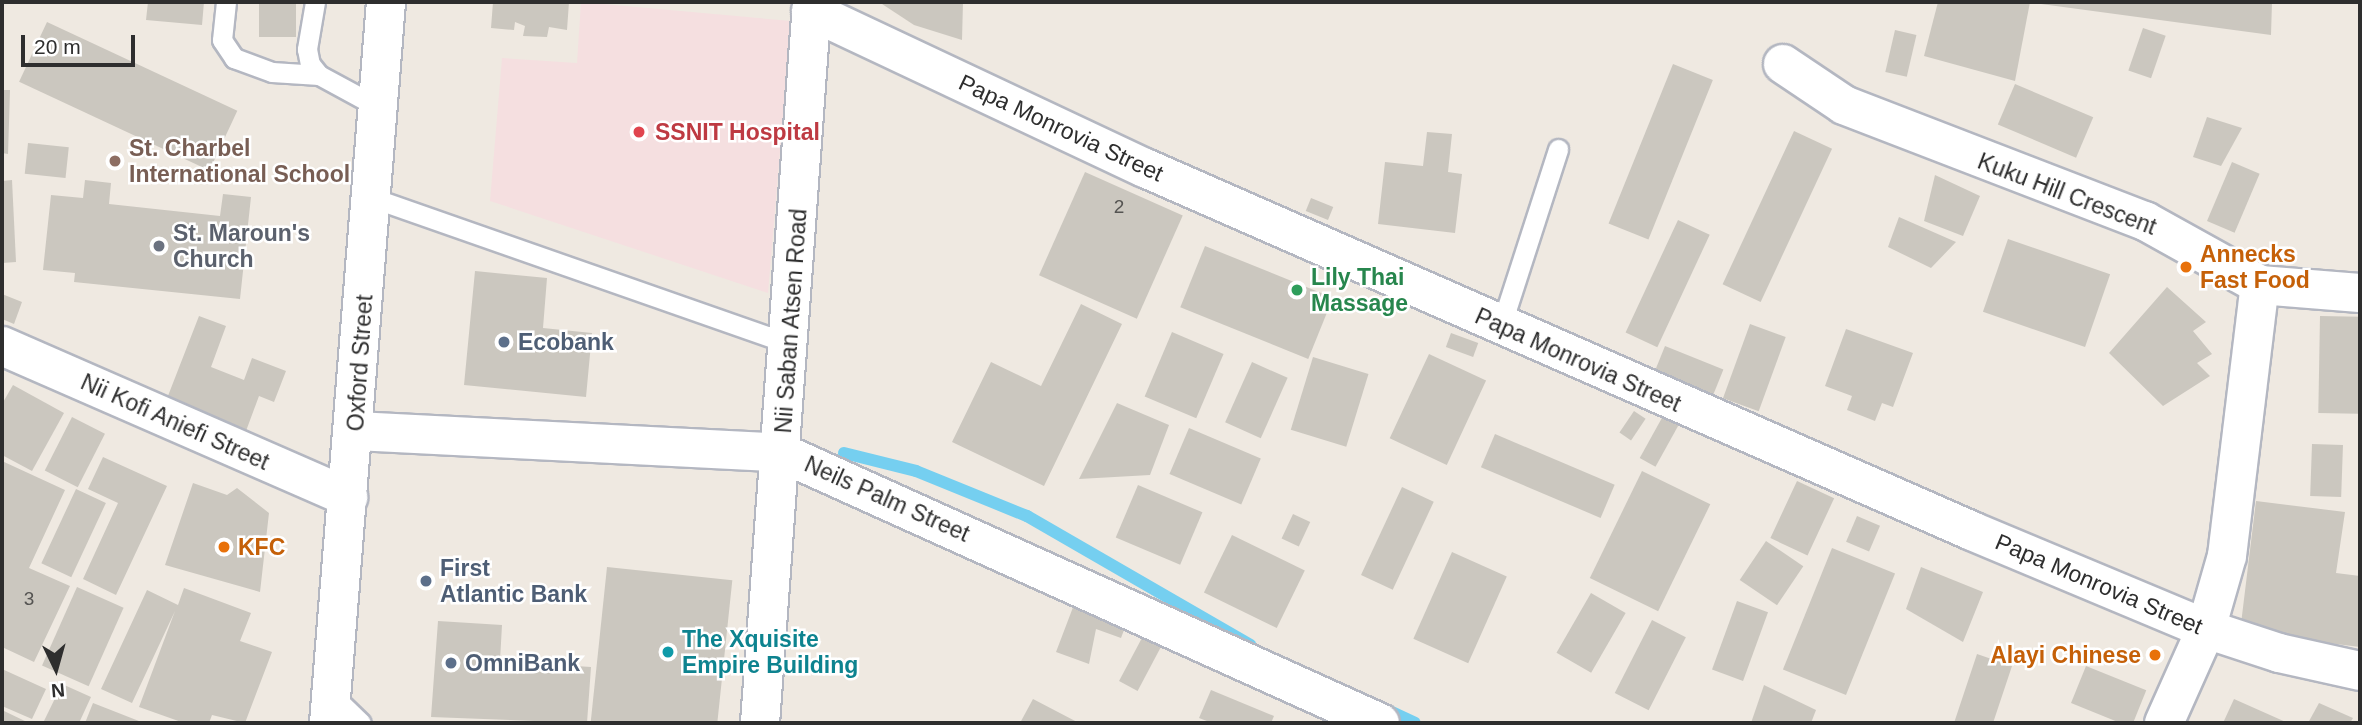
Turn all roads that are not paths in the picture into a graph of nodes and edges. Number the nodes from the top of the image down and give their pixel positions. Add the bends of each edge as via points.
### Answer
1 (226, 2) edge
2 (315, 2) edge
3 (386, 2) edge
4 (811, 6) edge
5 (1783, 64) dead end
6 (319, 75) junction
7 (380, 108) junction
8 (1558, 149) dead end
9 (373, 198) junction
10 (2260, 285) junction
11 (2360, 293) edge
12 (1501, 326) junction
13 (789, 344) junction
14 (2, 346) edge
15 (355, 431) junction
16 (782, 453) junction
17 (348, 497) junction
18 (2206, 629) junction
19 (2360, 671) edge
20 (331, 709) edge
21 (361, 723) edge
22 (760, 723) edge
23 (1380, 723) edge
24 (2164, 723) edge

1 - 6 lane via 222,40 234,58 272,72
2 - 6 lane via 307,49
3 - 7 street, Oxford Street
4 - 12 street, Papa Monrovia Street
4 - 13 street, Nii Saban Atsen Road
5 - 10 street, Kuku Hill Crescent via 1844,105 2145,221
6 - 7 lane
7 - 9 street, Oxford Street
8 - 12 lane
9 - 13 lane
9 - 15 street, Oxford Street
10 - 11 street, Kuku Hill Crescent
10 - 18 street via 2237,500
12 - 18 street, Papa Monrovia Street
13 - 16 street, Nii Saban Atsen Road
14 - 17 street, Nii Kofi Aniefi Street
15 - 16 street, Neils Palm Street
15 - 17 street, Oxford Street
16 - 22 street, Nii Saban Atsen Road
16 - 23 street, Neils Palm Street
17 - 20 street, Oxford Street
18 - 19 street, Papa Monrovia Street via 2279,653
18 - 24 street
20 - 21 lane

